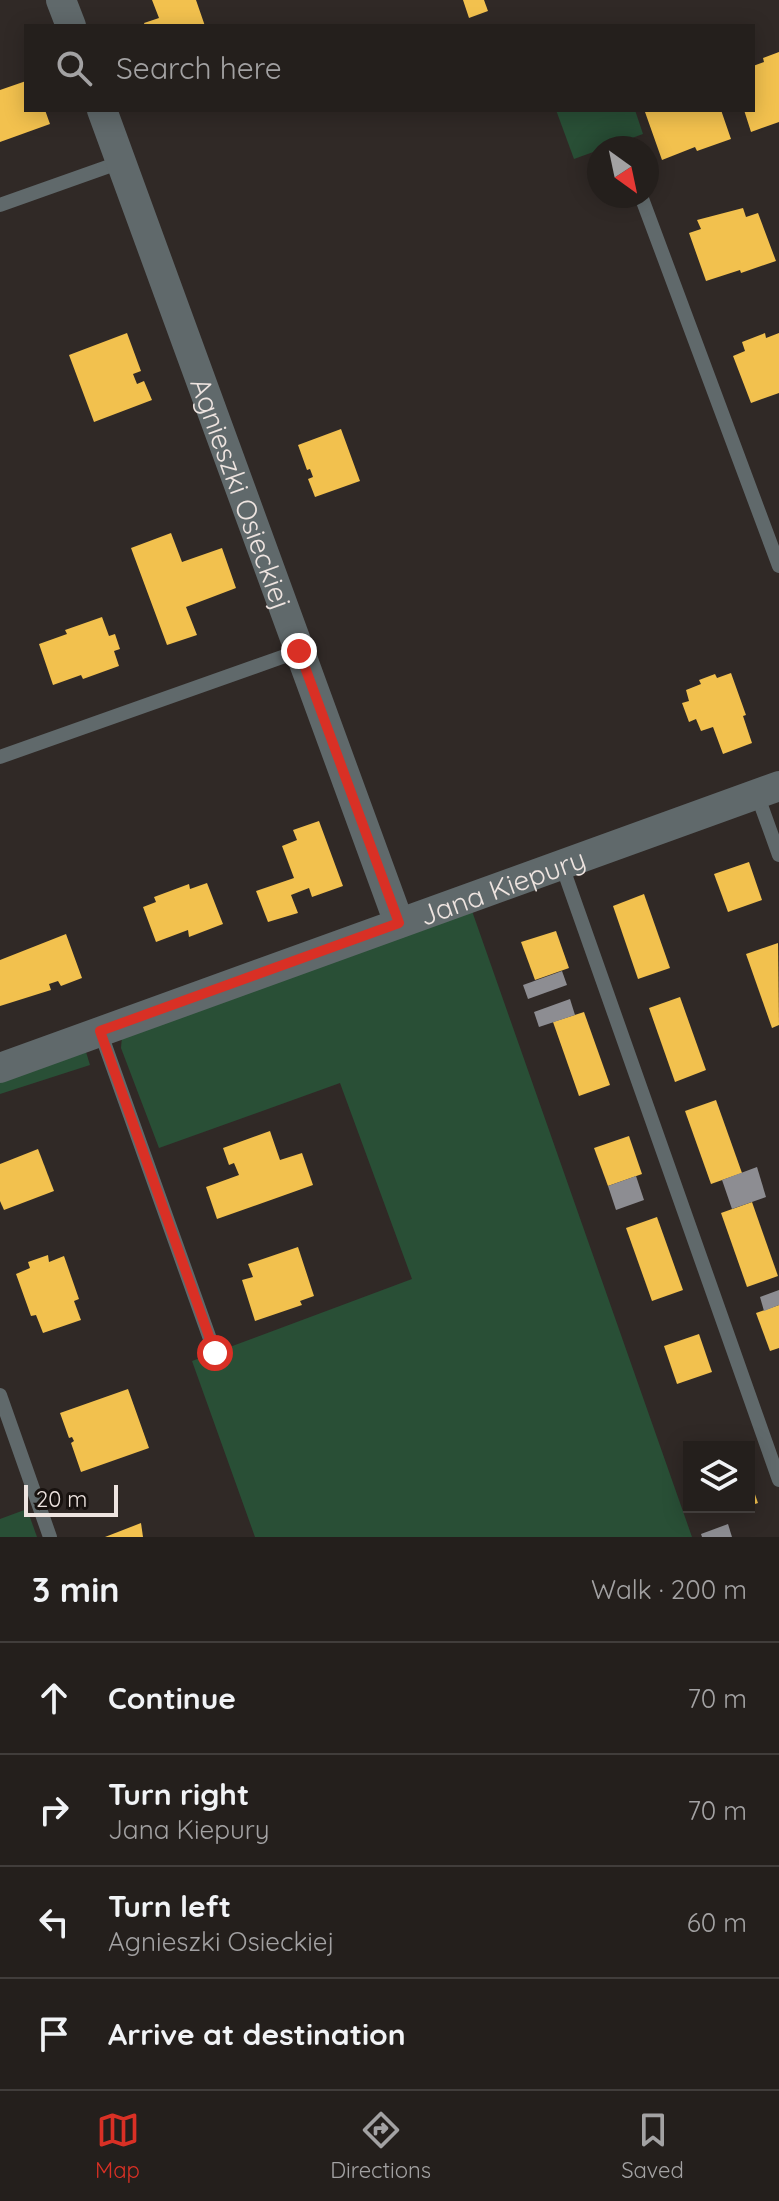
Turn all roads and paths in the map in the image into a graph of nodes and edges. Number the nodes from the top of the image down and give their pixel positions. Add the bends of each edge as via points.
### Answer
1 (61, 0) edge
2 (70, 24) edge
3 (103, 112) edge
4 (121, 162) junction
5 (0, 205) edge
6 (645, 208) edge
7 (779, 566) edge
8 (299, 651) junction
9 (0, 757) edge
10 (771, 797) edge
11 (779, 855) edge
12 (566, 877) dead end
13 (399, 923) junction
14 (100, 1031) junction
15 (0, 1068) edge
16 (215, 1353) dead end
17 (0, 1395) edge
18 (779, 1480) edge
19 (50, 1537) edge

1 - 2 street
3 - 4 street, Agnieszki Osieckiej
4 - 5 lane
4 - 8 street, Agnieszki Osieckiej
6 - 7 lane
8 - 9 lane
8 - 13 street, Agnieszki Osieckiej
10 - 11 lane
10 - 13 street, Jana Kiepury
12 - 18 lane
13 - 14 street, Jana Kiepury
14 - 15 street, Jana Kiepury
14 - 16 lane
17 - 19 lane

